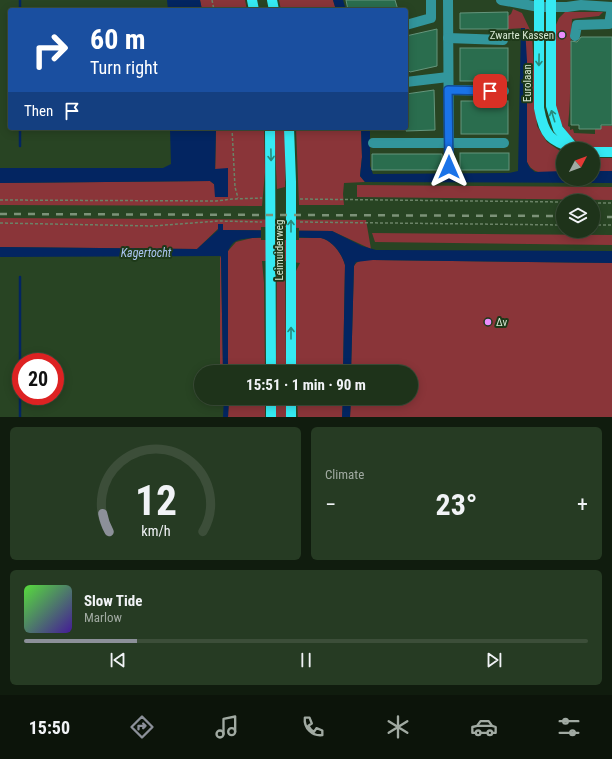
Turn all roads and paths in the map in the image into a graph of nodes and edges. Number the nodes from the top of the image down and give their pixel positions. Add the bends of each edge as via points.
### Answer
1 (432, 0) edge
2 (448, 0) edge
3 (501, 0) edge
4 (507, 0) edge
5 (570, 0) edge
6 (539, 4) edge
7 (551, 4) edge
8 (581, 5) junction
9 (612, 7) edge
10 (408, 24) edge
11 (575, 36) dead end
12 (448, 38) junction
13 (503, 40) dead end
14 (448, 77) junction
15 (408, 82) edge
16 (448, 90) junction
17 (504, 91) dead end
18 (232, 130) edge
19 (270, 130) edge
20 (289, 130) edge
21 (449, 142) junction
22 (557, 142) edge
23 (569, 142) edge
24 (373, 143) dead end
25 (504, 143) dead end
26 (600, 152) edge
27 (612, 152) edge
28 (449, 167) dead end
29 (238, 198) dead end
30 (232, 199) dead end
31 (0, 200) edge
32 (357, 200) dead end
33 (556, 202) edge
34 (600, 203) edge
35 (612, 203) edge
36 (600, 225) edge
37 (612, 225) edge
38 (272, 365) edge
39 (291, 365) edge
40 (272, 405) edge
41 (291, 405) edge
42 (271, 417) edge
43 (291, 417) edge

1 - 10 street via 431,18
2 - 12 street
3 - 4 street
4 - 6 street
5 - 8 street
6 - 7 street
6 -> 22 main road, Eurolaan via 539,108 546,132
7 - 8 street
23 -> 7 main road, Eurolaan via 558,129 551,106
8 - 9 street
9 - 11 street via 609,24 577,25
12 - 13 street
12 - 14 street
14 - 15 street
14 - 16 street
16 - 17 street
16 - 21 street
18 - 29 path via 235,188
19 -> 38 main road, Leimuiderweg
39 -> 20 main road, Leimuiderweg
21 - 24 street
21 - 25 street
21 - 28 street
26 - 27 main road
30 - 31 path
32 - 33 path
34 - 35 path
36 - 37 path
40 - 42 main road
41 - 43 main road

